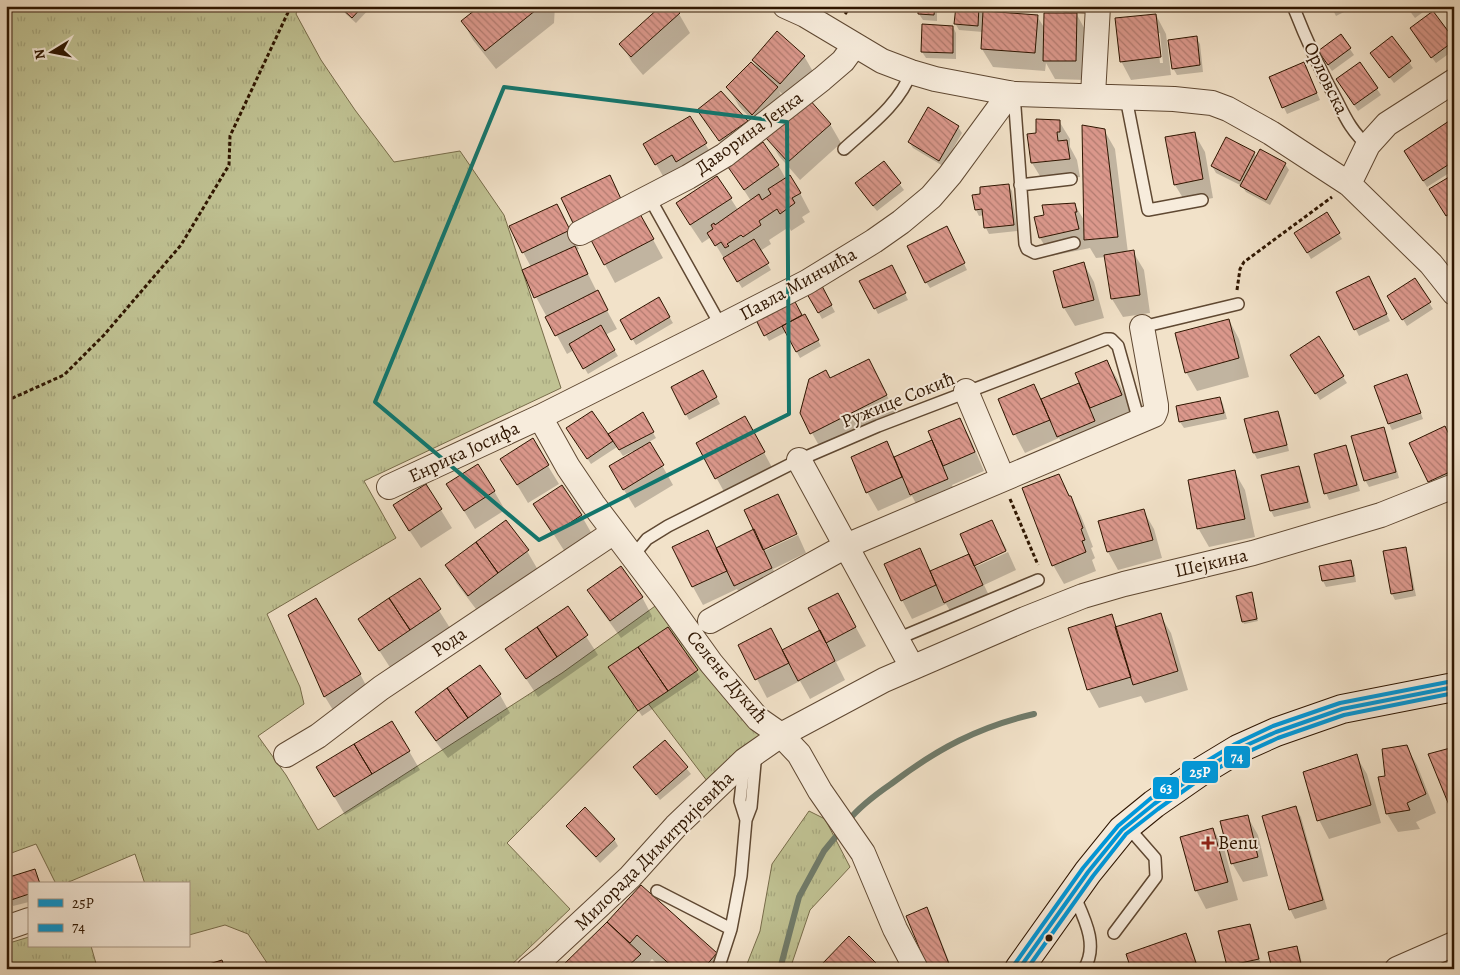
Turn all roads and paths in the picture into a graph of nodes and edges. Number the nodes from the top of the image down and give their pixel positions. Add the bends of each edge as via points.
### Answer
1 (291, 6) edge
2 (1066, 6) edge
3 (1293, 6) edge
4 (1098, 7) edge
5 (799, 9) edge
6 (854, 46) junction
7 (910, 72) junction
8 (1454, 81) edge
9 (1012, 94) junction
10 (1093, 96) junction
11 (1126, 98) junction
12 (1368, 145) junction
13 (844, 149) dead end
14 (1071, 179) dead end
15 (1349, 184) junction
16 (1020, 185) junction
17 (649, 197) junction
18 (1202, 200) dead end
19 (580, 233) dead end
20 (1074, 243) dead end
21 (1454, 293) edge
22 (1238, 304) joint
23 (721, 326) junction
24 (1142, 327) joint
25 (966, 390) junction
26 (6, 401) edge
27 (540, 417) junction
28 (1139, 421) junction
29 (799, 460) junction
30 (1003, 479) junction
31 (1454, 486) edge
32 (389, 487) dead end
33 (1012, 502) dead end
34 (614, 532) junction
35 (846, 546) junction
36 (632, 557) junction
37 (1040, 577) joint
38 (710, 621) dead end
39 (898, 639) junction
40 (912, 667) junction
41 (1454, 687) edge
42 (781, 735) junction
43 (286, 755) dead end
44 (751, 756) junction
45 (1127, 826) junction
46 (657, 892) dead end
47 (1073, 893) junction
48 (28, 920) edge
49 (6, 928) edge
50 (731, 929) junction
51 (1114, 933) dead end
52 (1454, 944) edge
53 (529, 969) edge
54 (718, 969) edge
55 (916, 969) edge
56 (1019, 969) edge
57 (1084, 969) edge
58 (1397, 969) edge

1 - 26 path via 230,136 229,165 181,244 104,335 64,375
2 - 4 lane
3 - 12 lane, Орловска via 1318,66 1354,132
4 - 10 street
5 - 6 street
6 - 7 street
6 - 17 street, Даворина Јенка via 843,61 822,79 732,150
7 - 9 street
7 - 13 lane via 902,92
8 - 12 street via 1387,124
9 - 10 street
9 - 16 lane
9 - 23 street, Павла Минчића via 950,176 901,222 834,267
10 - 11 street
11 - 15 street via 1212,103 1228,109
11 - 18 lane via 1148,210
12 - 15 street
14 - 16 lane
15 - 21 street via 1430,264
15 - 22 path via 1244,262 1240,269
16 - 20 lane via 1027,249 1035,252
17 - 19 street, Даворина Јенка
17 - 23 lane
22 - 24 lane
23 - 27 street, Павла Минчића
24 - 28 street via 1156,410 1154,415
25 - 28 lane, Ружице Сокић via 1106,338 1112,339 1118,346
25 - 29 lane, Ружице Сокић
25 - 30 street
27 - 32 street, Енрика Јосифа
27 - 34 street, Селене Дукић via 568,467
28 - 30 street
29 - 35 street
29 - 36 lane, Ружице Сокић via 668,526 647,539
30 - 35 street
31 - 40 street, Шејкина via 1381,515 1253,553 1083,596
33 - 37 path
34 - 36 street, Селене Дукић
34 - 43 street, Рода
35 - 38 street
35 - 39 street
36 - 42 street, Селене Дукић via 736,693 758,719
37 - 39 lane
39 - 40 street
40 - 42 street, Шејкина
41 - 45 main road via 1342,709 1276,732 1207,767
42 - 44 street, Милорада Димитријевића
42 - 55 street, Селене Дукић via 799,754 854,840
44 - 50 lane via 740,801 746,820 741,876
44 - 53 street, Милорада Димитријевића via 676,826 630,877
45 - 47 main road
45 - 51 lane via 1154,858 1156,877
46 - 50 lane
47 - 56 main road
47 - 57 lane via 1089,931 1089,961
48 - 49 street
50 - 54 lane
52 - 58 street

